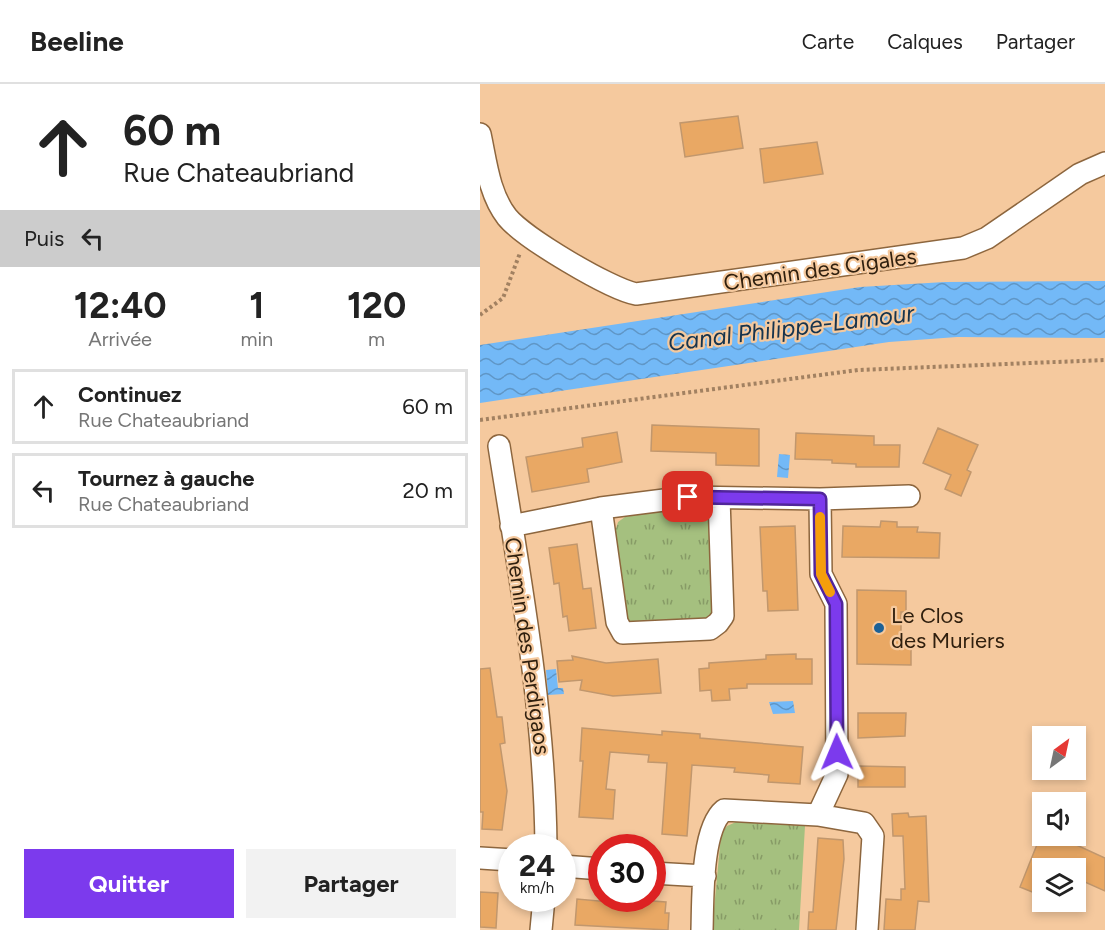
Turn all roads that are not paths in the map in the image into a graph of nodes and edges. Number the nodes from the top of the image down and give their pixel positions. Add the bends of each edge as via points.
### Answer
1 (480, 134) edge
2 (1105, 163) edge
3 (499, 446) dead end
4 (909, 496) dead end
5 (719, 498) junction
6 (820, 499) junction
7 (601, 508) junction
8 (512, 526) junction
9 (818, 815) junction
10 (546, 834) edge
11 (480, 858) edge
12 (498, 859) edge
13 (666, 874) edge
14 (705, 876) junction
15 (542, 912) edge
16 (541, 930) edge
17 (702, 930) edge
18 (867, 930) edge

1 - 2 street, Chemin des Cigales via 491,184 507,217 591,276 621,291 657,293 963,248 987,238 1080,174
3 - 8 street, Chemin des Perdigaos
4 - 6 street
5 - 6 street
5 - 7 street via 688,497
5 - 7 street via 723,615 710,629 623,633 617,622
6 - 9 street via 821,574 836,604 837,774
7 - 8 street
8 - 10 street, Chemin des Perdigaos via 534,666 546,781
9 - 14 street via 724,810 713,824
9 - 18 street via 864,823 873,836
11 - 12 street
13 - 14 street
14 - 17 street
15 - 16 street

